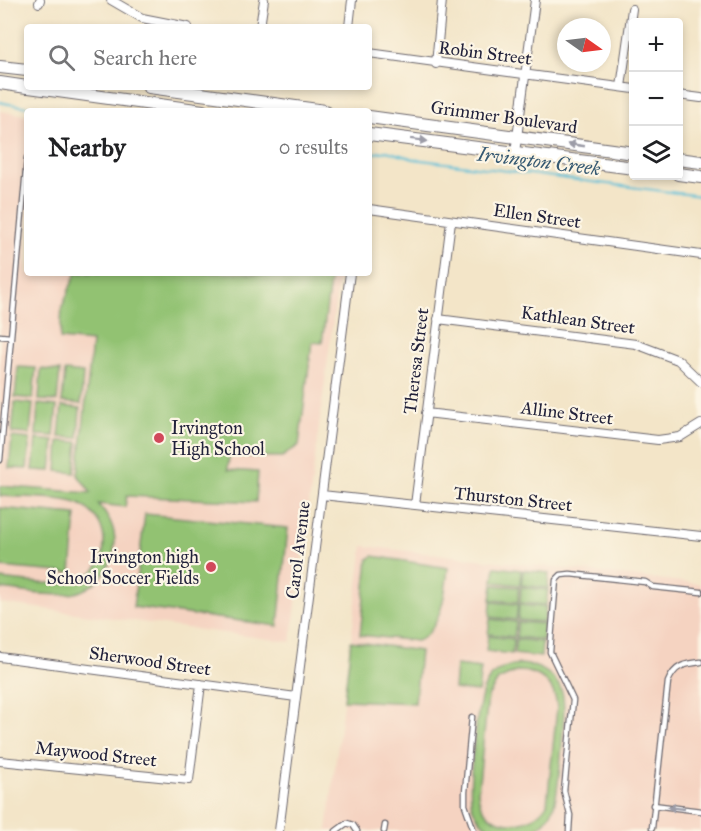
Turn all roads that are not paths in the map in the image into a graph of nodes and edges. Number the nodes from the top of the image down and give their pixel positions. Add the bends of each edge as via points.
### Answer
1 (111, 0) edge
2 (264, 0) edge
3 (352, 0) edge
4 (442, 0) edge
5 (535, 0) edge
6 (632, 9) dead end
7 (173, 24) edge
8 (260, 24) edge
9 (349, 24) edge
10 (372, 53) edge
11 (436, 64) junction
12 (0, 67) edge
13 (24, 70) edge
14 (525, 74) junction
15 (0, 83) edge
16 (24, 86) edge
17 (621, 87) junction
18 (629, 88) edge
19 (50, 90) edge
20 (171, 90) edge
21 (683, 96) edge
22 (701, 98) edge
23 (181, 108) edge
24 (303, 108) edge
25 (372, 117) edge
26 (372, 134) edge
27 (517, 137) junction
28 (629, 152) edge
29 (515, 153) junction
30 (683, 160) edge
31 (701, 162) edge
32 (629, 167) edge
33 (683, 175) edge
34 (701, 177) edge
35 (24, 192) edge
36 (372, 209) edge
37 (451, 220) junction
38 (701, 255) edge
39 (350, 276) edge
40 (438, 319) junction
41 (0, 336) edge
42 (11, 337) junction
43 (701, 382) edge
44 (426, 413) junction
45 (701, 424) edge
46 (0, 460) edge
47 (322, 495) junction
48 (415, 505) junction
49 (701, 536) edge
50 (701, 592) edge
51 (0, 657) edge
52 (701, 662) edge
53 (201, 684) junction
54 (296, 697) junction
55 (472, 717) dead end
56 (0, 760) edge
57 (653, 805) junction
58 (700, 811) edge
59 (652, 828) dead end
60 (279, 831) edge
61 (336, 831) edge
62 (357, 831) edge
63 (474, 831) edge
64 (569, 831) edge

1 - 7 street via 142,18
2 - 8 street
3 - 9 street
4 - 11 street
5 - 14 street
6 - 17 street
10 - 11 street, Robin Street
11 - 14 street, Robin Street
12 - 13 main road
14 - 17 street, Robin Street
14 - 27 street
15 - 16 main road
17 - 18 street, Robin Street
19 - 23 main road
20 - 24 main road
21 - 22 street
25 - 27 main road, Grimmer Boulevard
26 -> 29 main road, Grimmer Boulevard
28 -> 27 main road, Grimmer Boulevard
27 - 29 street
29 - 32 main road, Grimmer Boulevard
30 - 31 main road
33 - 34 main road
35 - 42 lane
36 - 37 street, Ellen Street
37 - 38 street, Ellen Street
37 - 40 street, Theresa Street
39 - 47 street, Carol Avenue
40 - 43 street, Kathlean Street via 636,344 678,360
40 - 44 street, Theresa Street
41 - 42 lane
42 - 46 lane
44 - 45 street, Alline Street via 658,440 680,437
44 - 48 street, Theresa Street
47 - 48 street, Thurston Street
47 - 54 street, Carol Avenue
48 - 49 street, Thurston Street
50 - 64 lane via 570,574 556,580 550,652 573,700 564,791
51 - 53 street, Sherwood Street
52 - 57 lane via 682,664 668,682
53 - 54 street, Sherwood Street
53 - 56 street, Maywood Street via 189,780
54 - 60 street, Carol Avenue
55 - 63 lane via 465,805
58 -> 57 lane
57 - 59 lane
61 - 62 lane via 346,823

